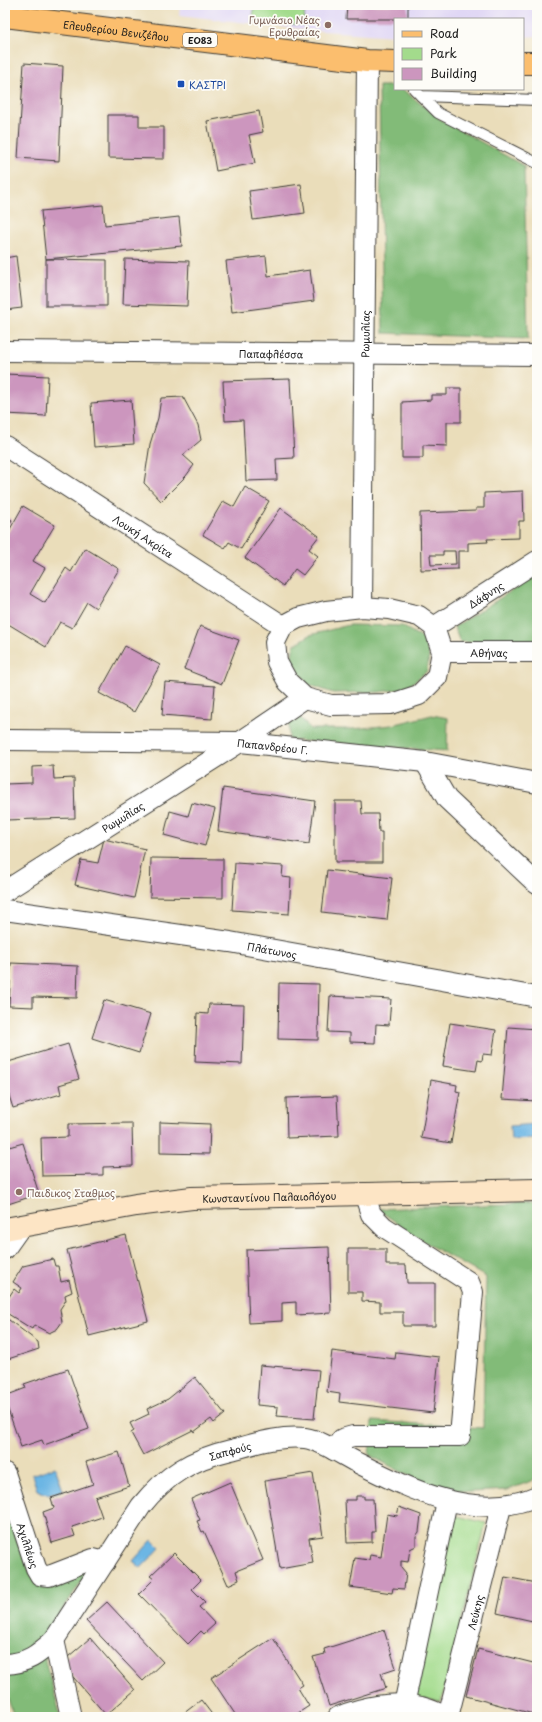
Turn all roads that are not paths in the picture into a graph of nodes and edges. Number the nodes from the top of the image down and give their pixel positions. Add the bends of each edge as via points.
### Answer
1 (5, 16) edge
2 (367, 60) junction
3 (394, 62) edge
4 (524, 63) edge
5 (537, 63) edge
6 (418, 92) edge
7 (537, 100) edge
8 (537, 163) edge
9 (5, 351) edge
10 (365, 355) junction
11 (537, 355) edge
12 (5, 446) edge
13 (537, 562) edge
14 (362, 607) junction
15 (283, 626) junction
16 (434, 627) junction
17 (442, 652) junction
18 (537, 652) edge
19 (306, 698) junction
20 (5, 740) edge
21 (240, 742) junction
22 (425, 762) junction
23 (537, 783) edge
24 (537, 884) edge
25 (5, 891) edge
26 (5, 910) edge
27 (537, 997) edge
28 (537, 1190) edge
29 (364, 1193) junction
30 (14, 1227) edge
31 (5, 1249) edge
32 (334, 1450) junction
33 (5, 1473) edge
34 (537, 1496) edge
35 (447, 1500) junction
36 (501, 1507) junction
37 (105, 1562) junction
38 (54, 1640) junction
39 (5, 1664) edge
40 (415, 1710) edge
41 (71, 1717) edge
42 (338, 1717) edge
43 (448, 1717) edge

1 - 2 main road, Ελευθερίου Βενιζέλου / ΕΟ83
2 - 3 main road, Ελευθερίου Βενιζέλου / ΕΟ83
2 - 10 street, Ρωμυλίας
4 - 5 main road
6 - 7 lane
6 - 8 lane via 438,113
9 - 10 street, Παπαφλέσσα
10 - 11 street, Παπαφλέσσα
10 - 14 street, Ρωμυλίας
12 - 15 street, Λουκή Ακρίτα
13 - 16 street, Δάφνης
14 - 15 street via 326,611 298,618
14 - 16 street via 388,609 419,616
15 - 19 street via 275,642 277,662 288,682
16 - 17 street
17 - 18 street, Αθήνας
17 - 19 street via 437,677 419,695 391,704 331,705
19 - 21 street, Ρωμυλίας
20 - 21 street, Παπανδρέου Γ.
21 - 22 street, Παπανδρέου Γ.
21 - 25 street, Ρωμυλίας
22 - 23 street, Παπανδρέου Γ.
22 - 24 street via 447,799
26 - 27 street, Πλάτωνος via 230,942
28 - 29 street, Κωνσταντίνου Παλαιολόγου
29 - 30 street, Κωνσταντίνου Παλαιολόγου via 192,1198 136,1205
29 - 32 street via 371,1214 384,1227 469,1282 473,1292 460,1436 353,1436 342,1439
30 - 31 street
32 - 35 street, Σαπφούς via 409,1488
32 - 37 street, Σαπφούς via 306,1438 286,1438 216,1453 194,1462 155,1488
33 - 37 street, Αχιλλέως via 40,1575 49,1576 93,1560
34 - 36 street, Σαπφούς via 522,1503
35 - 36 street, Σαπφούς
35 - 40 street
36 - 43 street, Λεύκης
37 - 38 street, Σαπφούς
38 - 39 street, Σαπφούς via 36,1657 18,1664
38 - 41 street
40 - 42 street via 384,1705
40 - 43 street

